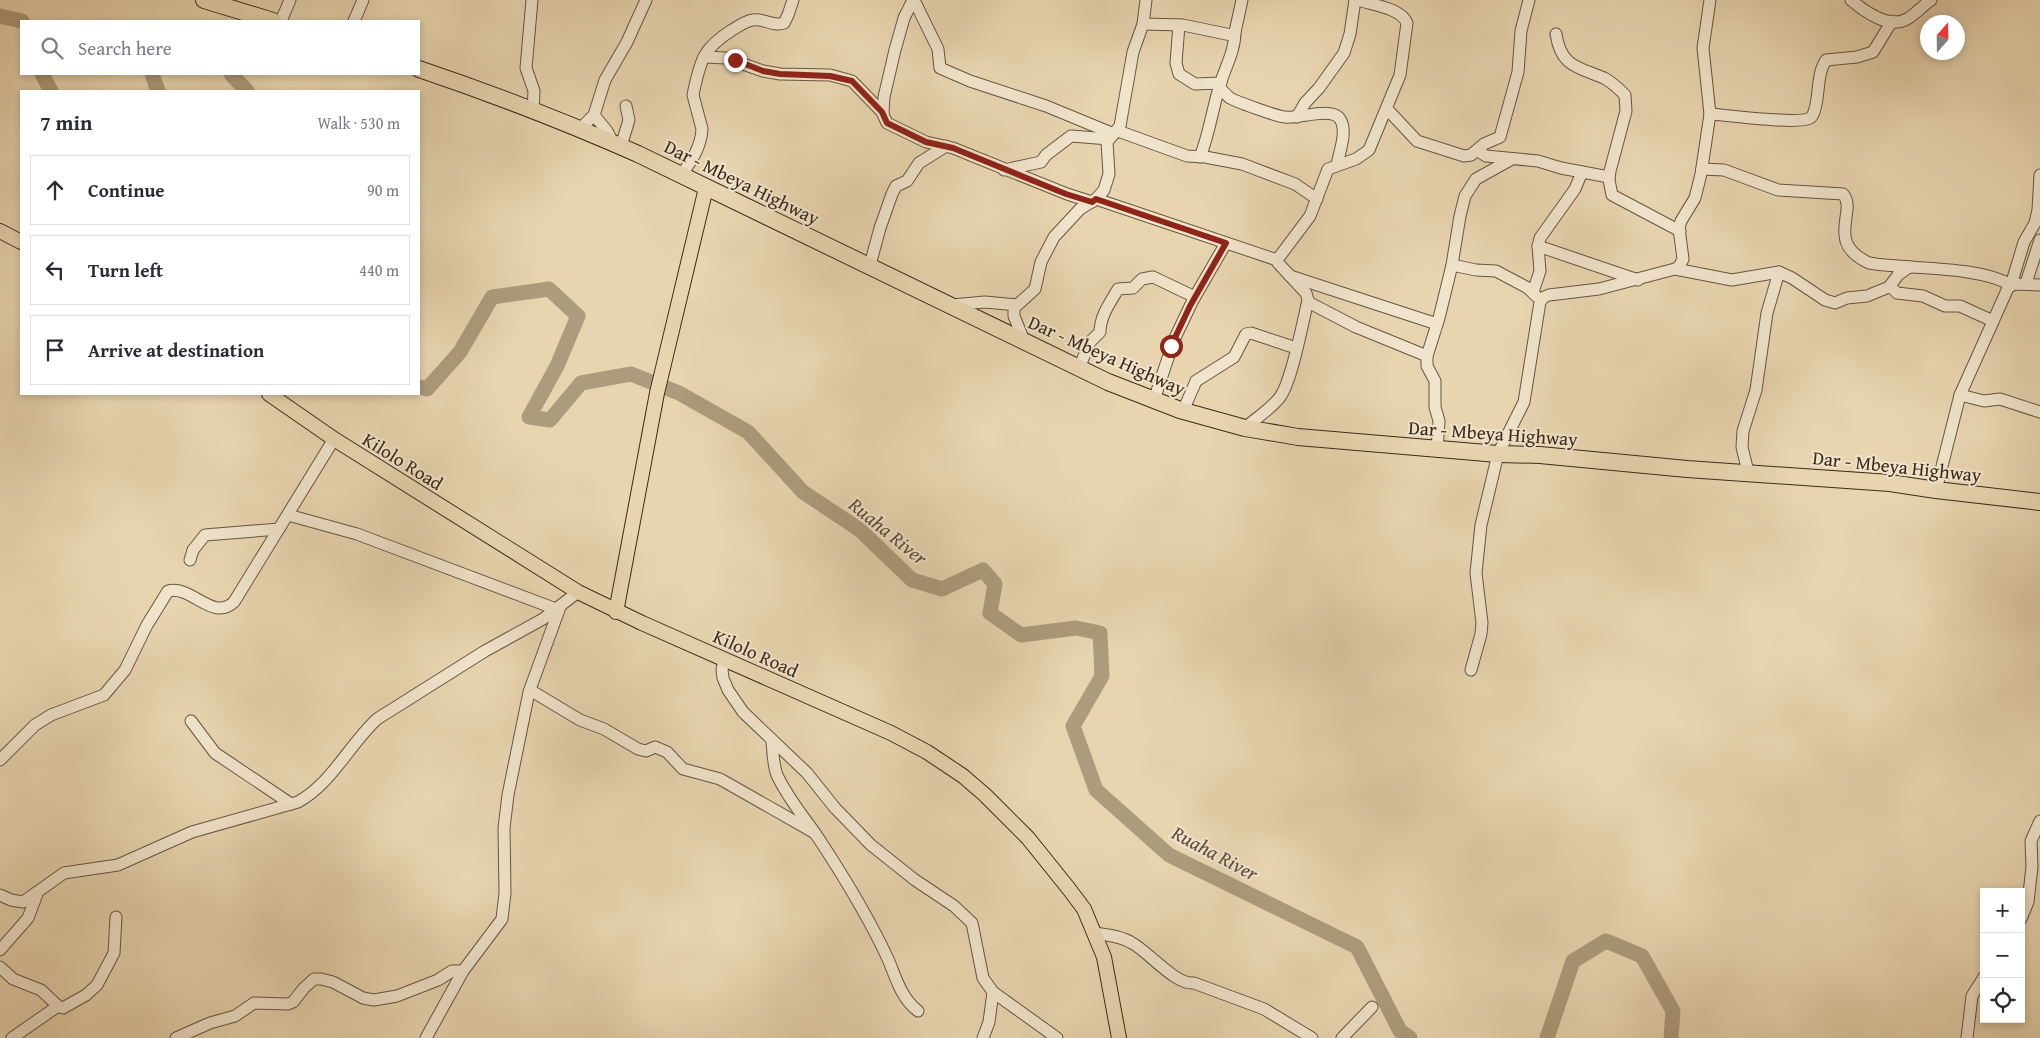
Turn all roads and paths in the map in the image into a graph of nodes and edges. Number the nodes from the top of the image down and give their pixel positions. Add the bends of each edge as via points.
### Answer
1 (204, 0) edge
2 (290, 0) edge
3 (363, 0) edge
4 (532, 0) edge
5 (646, 0) edge
6 (793, 0) edge
7 (914, 0) edge
8 (1146, 0) edge
9 (1242, 0) edge
10 (1357, 0) edge
11 (1529, 0) edge
12 (1710, 0) edge
13 (1851, 0) edge
14 (1930, 0) edge
15 (270, 20) edge
16 (280, 20) edge
17 (354, 20) edge
18 (1892, 21) junction
19 (1143, 24) junction
20 (1179, 25) junction
21 (1235, 32) junction
22 (1556, 34) dead end
23 (704, 56) junction
24 (420, 69) edge
25 (1220, 85) junction
26 (626, 106) dead end
27 (1387, 109) junction
28 (533, 111) junction
29 (883, 114) junction
30 (1710, 114) junction
31 (594, 115) junction
32 (1297, 117) junction
33 (580, 129) junction
34 (1113, 135) junction
35 (617, 145) junction
36 (946, 146) junction
37 (1478, 151) junction
38 (1200, 157) junction
39 (1512, 159) junction
40 (1337, 165) junction
41 (1702, 169) junction
42 (1004, 170) junction
43 (1582, 172) junction
44 (682, 174) junction
45 (1609, 177) junction
46 (2040, 178) edge
47 (706, 188) junction
48 (1317, 199) junction
49 (1094, 200) junction
50 (0, 231) edge
51 (1680, 231) junction
52 (2040, 240) edge
53 (20, 241) edge
54 (1226, 243) junction
55 (1538, 246) junction
56 (1277, 260) junction
57 (870, 265) junction
58 (1452, 265) junction
59 (1909, 267) junction
60 (1674, 269) junction
61 (1779, 272) junction
62 (1289, 275) junction
63 (1638, 280) junction
64 (2026, 283) junction
65 (2011, 285) junction
66 (2040, 285) edge
67 (1890, 286) junction
68 (1195, 297) junction
69 (1537, 297) junction
70 (1308, 302) junction
71 (949, 305) junction
72 (1017, 305) junction
73 (1993, 321) junction
74 (1438, 324) junction
75 (1024, 341) junction
76 (1296, 348) junction
77 (1427, 356) junction
78 (1079, 368) junction
79 (270, 395) edge
80 (1960, 396) junction
81 (1154, 400) junction
82 (1184, 410) junction
83 (2040, 412) edge
84 (1245, 428) junction
85 (334, 439) junction
86 (1437, 449) junction
87 (1498, 454) junction
88 (1748, 472) junction
89 (1936, 490) junction
90 (2040, 502) edge
91 (288, 514) junction
92 (279, 528) junction
93 (190, 560) dead end
94 (578, 592) junction
95 (558, 607) junction
96 (616, 612) junction
97 (724, 659) junction
98 (1471, 670) dead end
99 (530, 690) junction
100 (191, 721) dead end
101 (772, 741) junction
102 (0, 760) edge
103 (292, 804) junction
104 (2040, 820) edge
105 (815, 833) junction
106 (2035, 882) edge
107 (38, 892) junction
108 (0, 895) edge
109 (2025, 909) edge
110 (116, 917) dead end
111 (1094, 933) junction
112 (0, 950) edge
113 (0, 967) edge
114 (463, 970) junction
115 (1983, 978) edge
116 (993, 992) junction
117 (58, 1006) junction
118 (1372, 1008) dead end
119 (918, 1011) dead end
120 (1042, 1033) edge
121 (428, 1036) edge
122 (12, 1038) edge
123 (176, 1038) edge
124 (983, 1038) edge
125 (1057, 1038) edge
126 (1118, 1038) edge
127 (1312, 1038) edge
128 (1342, 1038) edge
129 (1967, 1038) edge

1 - 15 highway
2 - 16 street
3 - 17 street
4 - 28 street via 526,68 534,91
5 - 31 street via 605,80
6 - 23 street via 784,23 777,25 754,20 743,23 714,41
7 - 29 street via 904,18 895,50
7 - 34 street via 938,49 940,68 1046,106
8 - 19 street
9 - 21 street
10 - 27 street via 1398,12 1407,23 1400,75
10 - 32 street via 1344,53
11 - 37 street via 1520,30 1518,72 1502,134
12 - 30 street via 1704,48
13 - 18 street via 1876,16
14 - 18 street via 1907,20
18 - 30 street via 1873,52 1825,61 1812,117 1791,120
19 - 20 street
19 - 34 street via 1133,52 1121,123
20 - 21 street via 1228,35
20 - 25 street via 1176,63 1179,74 1195,84
21 - 25 street via 1234,48
22 - 45 street via 1563,56 1581,70 1605,79 1625,95 1626,111
23 - 29 street via 726,58 780,74 830,76 852,81
23 - 44 street via 693,96 702,135
24 - 28 highway, Dar - Mbeya Highway
25 - 32 street via 1234,100 1270,114
25 - 38 street
26 - 35 street via 629,120
27 - 37 street via 1419,143 1464,156
27 - 40 street via 1368,152
28 - 33 highway, Dar - Mbeya Highway
29 - 36 street via 887,123 926,142
30 - 41 street
31 - 33 street
31 - 35 street
32 - 40 street via 1326,112 1340,119 1343,127
33 - 35 highway, Dar - Mbeya Highway
34 - 38 street
34 - 42 street via 1071,136 1041,162
34 - 49 street via 1107,144 1109,174 1106,187
35 - 44 highway, Dar - Mbeya Highway
36 - 42 street
36 - 57 street via 919,163 908,181 896,186
37 - 39 street via 1486,156
38 - 48 street via 1242,164 1295,184
39 - 43 street via 1538,161
39 - 58 street via 1483,174 1468,188
40 - 48 street via 1328,169
41 - 51 street via 1695,198
41 - 59 street via 1724,170 1778,190 1843,194 1847,202 1844,223 1849,248 1869,262
42 - 49 street via 1066,194
43 - 45 street
43 - 55 street via 1575,189 1540,238
44 - 47 highway, Dar - Mbeya Highway
45 - 51 street via 1614,196
46 - 65 street via 2036,218 2024,242
47 - 57 highway, Dar - Mbeya Highway
47 - 96 main road via 657,393
48 - 56 street via 1307,221
49 - 54 street
49 - 72 street via 1080,209 1054,237 1041,262 1035,289
50 - 53 main road
51 - 60 street via 1683,259
52 - 64 street
54 - 56 street
54 - 68 street
55 - 63 street
55 - 69 street
56 - 62 street
57 - 71 highway, Dar - Mbeya Highway
58 - 69 street via 1496,271
58 - 74 street
59 - 65 street via 1972,273
59 - 67 street
60 - 61 street via 1732,280
60 - 63 street
61 - 67 street via 1835,303 1867,296
61 - 88 street via 1767,313 1756,390 1743,431 1742,447
62 - 70 street via 1306,294
62 - 74 street
63 - 69 street
64 - 65 street
64 - 66 street
65 - 73 street
67 - 73 street via 1897,293 1923,296 1946,306 1960,306
68 - 78 street via 1153,277 1142,279 1133,288 1118,289 1106,308 1100,332 1090,342
68 - 81 street via 1174,340
69 - 87 street via 1529,375 1522,407
70 - 76 street
70 - 77 street via 1356,327
71 - 72 street via 985,302
71 - 75 highway, Dar - Mbeya Highway
72 - 75 street via 1014,316
73 - 80 street
74 - 77 street
75 - 78 highway, Dar - Mbeya Highway
76 - 82 street via 1246,334 1234,357 1196,381
76 - 84 street via 1280,396
77 - 86 street via 1428,368 1435,381 1435,407 1439,421
78 - 81 highway, Dar - Mbeya Highway
79 - 85 main road, Kilolo Road
80 - 83 street via 1985,401 2000,399
80 - 89 street
81 - 82 highway, Dar - Mbeya Highway
82 - 84 highway, Dar - Mbeya Highway
84 - 86 highway, Dar - Mbeya Highway via 1298,437
85 - 91 street
85 - 94 main road, Kilolo Road
86 - 87 highway, Dar - Mbeya Highway
87 - 88 highway, Dar - Mbeya Highway
87 - 98 street via 1477,554 1482,623
88 - 89 highway, Dar - Mbeya Highway via 1890,483
89 - 90 highway, Dar - Mbeya Highway
91 - 92 street
91 - 95 street via 357,534
92 - 93 street via 205,535 193,550
92 - 102 street via 228,608 218,609 190,595 168,591 147,625 126,670 104,695 51,715 35,725
94 - 95 street
94 - 96 main road, Kilolo Road
95 - 99 street
95 - 103 street via 377,719 325,780 311,794
96 - 97 main road, Kilolo Road
97 - 101 street via 722,670 728,690 743,712
97 - 111 main road, Kilolo Road via 890,733 963,776 1028,838 1079,902
99 - 105 street via 638,749 662,749 683,769 720,779
99 - 114 street via 508,795 502,919
100 - 103 street via 215,753
101 - 105 street via 776,773
101 - 116 street via 807,773 871,845 972,923 983,978
103 - 107 street via 192,832 118,865 64,873
104 - 106 street via 2031,841
105 - 119 street via 882,947 904,999
106 - 109 street
107 - 108 street via 23,902
107 - 112 street via 28,918
110 - 117 street via 114,953 97,985 66,1006
111 - 126 main road, Kilolo Road via 1104,957
111 - 127 street via 1111,935 1134,944 1183,982 1194,983 1264,1009
113 - 117 street via 13,979 42,990
114 - 121 street
114 - 123 street via 452,971 397,996 374,1000 363,998 333,982 314,979 293,1002 254,1003 235,1016 210,1022
115 - 129 street via 1972,996
116 - 120 street
116 - 124 street via 990,1022
117 - 122 street
118 - 128 street
120 - 125 street

